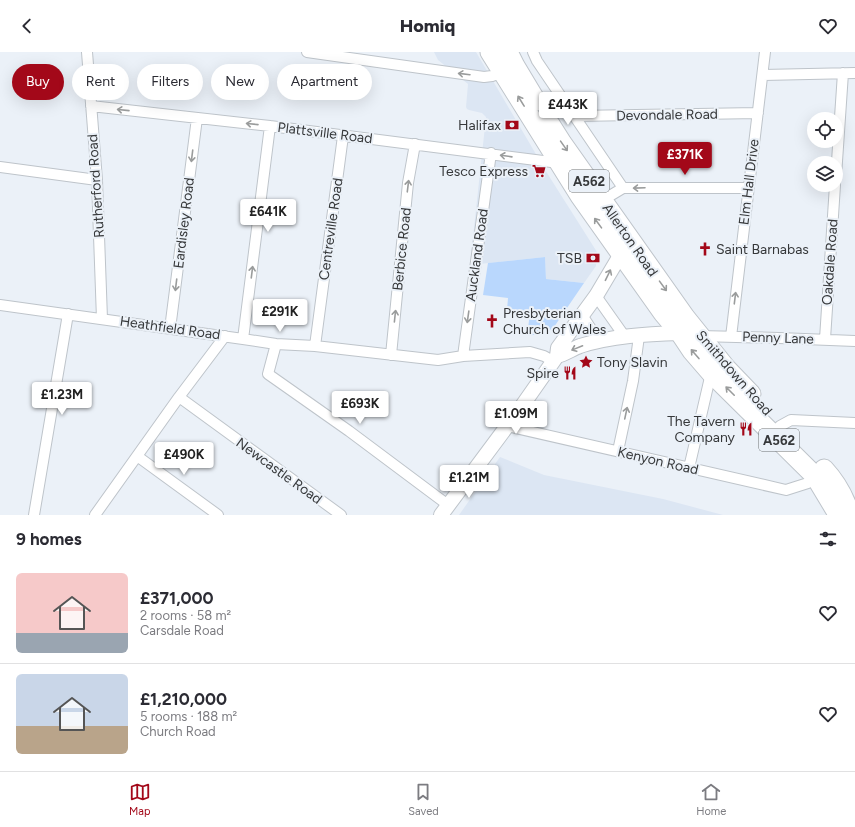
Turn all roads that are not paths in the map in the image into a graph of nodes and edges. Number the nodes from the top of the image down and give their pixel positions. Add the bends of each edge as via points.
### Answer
1 (87, 52) edge
2 (307, 52) edge
3 (490, 52) edge
4 (533, 52) edge
5 (765, 52) edge
6 (511, 59) edge
7 (843, 73) junction
8 (855, 73) edge
9 (763, 75) junction
10 (91, 106) junction
11 (758, 113) junction
12 (575, 116) junction
13 (197, 118) junction
14 (270, 126) junction
15 (343, 136) junction
16 (415, 144) junction
17 (491, 154) junction
18 (837, 156) edge
19 (559, 163) junction
20 (0, 167) edge
21 (97, 180) junction
22 (623, 188) junction
23 (748, 188) junction
24 (835, 192) edge
25 (603, 200) junction
26 (628, 250) junction
27 (645, 288) joint
28 (596, 296) junction
29 (0, 305) edge
30 (68, 314) junction
31 (582, 315) junction
32 (102, 319) junction
33 (672, 323) junction
34 (170, 329) junction
35 (225, 336) junction
36 (640, 336) junction
37 (701, 336) junction
38 (625, 337) junction
39 (731, 337) junction
40 (244, 338) junction
41 (825, 339) junction
42 (599, 341) junction
43 (855, 341) edge
44 (276, 344) junction
45 (315, 346) junction
46 (391, 355) junction
47 (462, 356) junction
48 (555, 358) junction
49 (711, 373) junction
50 (179, 398) junction
51 (855, 423) edge
52 (507, 426) junction
53 (776, 429) junction
54 (618, 451) junction
55 (137, 456) junction
56 (689, 468) junction
57 (808, 483) dead end
58 (844, 507) edge
59 (445, 510) edge
60 (34, 515) edge
61 (95, 515) edge
62 (218, 515) edge
63 (340, 515) edge

1 - 10 street, Rutherford Road
6 -> 2 street via 492,76 484,77
3 - 6 highway, Allerton Road / A562
4 - 12 street
5 - 9 street, Elm Hall Drive
19 -> 6 highway, Allerton Road / A562
6 -> 25 highway, Allerton Road / A562 via 562,143
7 - 8 street
7 - 9 street
7 - 18 street
9 - 11 street, Elm Hall Drive
13 -> 10 street, Plattsville Road
10 - 21 street, Rutherford Road
11 - 12 street, Devondale Road
11 - 23 street, Elm Hall Drive
12 - 22 street
14 -> 13 street, Plattsville Road
13 -> 34 street, Eardisley Road
14 - 15 street, Plattsville Road
40 -> 14 street
15 - 16 street, Plattsville Road
15 - 45 street, Centreville Road
16 - 17 street, Plattsville Road
46 -> 16 street, Berbice Road via 408,183
19 -> 17 street, Plattsville Road
17 -> 47 street, Auckland Road
26 -> 19 highway, Allerton Road / A562 via 594,216
20 - 21 street
21 - 32 street, Rutherford Road
23 -> 22 street
22 - 25 street
39 -> 23 street, Elm Hall Drive
24 - 41 street, Oakdale Road
25 - 26 highway, Allerton Road / A562
26 - 27 highway, Allerton Road / A562
28 -> 26 street
26 -> 33 highway, Allerton Road / A562
27 - 33 highway, Smithdown Road / A562
28 - 31 street
28 - 38 street
29 - 30 street, Heathfield Road
30 - 32 street, Heathfield Road
30 - 60 street
31 - 42 street
31 - 48 street via 558,348
32 - 34 street, Heathfield Road
33 - 36 street
33 - 37 highway, Smithdown Road / A562
33 - 37 street, Penny Lane
49 -> 33 highway, Smithdown Road / A562
34 - 35 street, Heathfield Road
35 - 40 street, Heathfield Road
35 - 50 street
36 - 38 street
54 -> 36 street
37 - 39 street, Penny Lane
37 - 53 highway, Smithdown Road / A562
38 - 42 street
39 - 41 street, Penny Lane
40 - 44 street, Heathfield Road
41 - 43 street, Penny Lane
42 -> 48 street via 579,346
44 - 45 street, Heathfield Road
44 - 59 street via 268,374 349,431
45 - 46 street, Heathfield Road
46 - 47 street, Heathfield Road via 438,360
47 - 48 street, Heathfield Road via 530,352
48 - 52 street
53 -> 49 highway, Smithdown Road / A562
49 - 56 street
50 - 55 street
50 - 63 street, Newcastle Road
51 - 53 street via 791,420
52 - 54 street, Kenyon Road
52 - 59 street
53 - 58 highway, Smithdown Road / A562
54 - 56 street, Kenyon Road
55 - 61 street
55 - 62 street
56 - 57 street, Kenyon Road via 786,490

